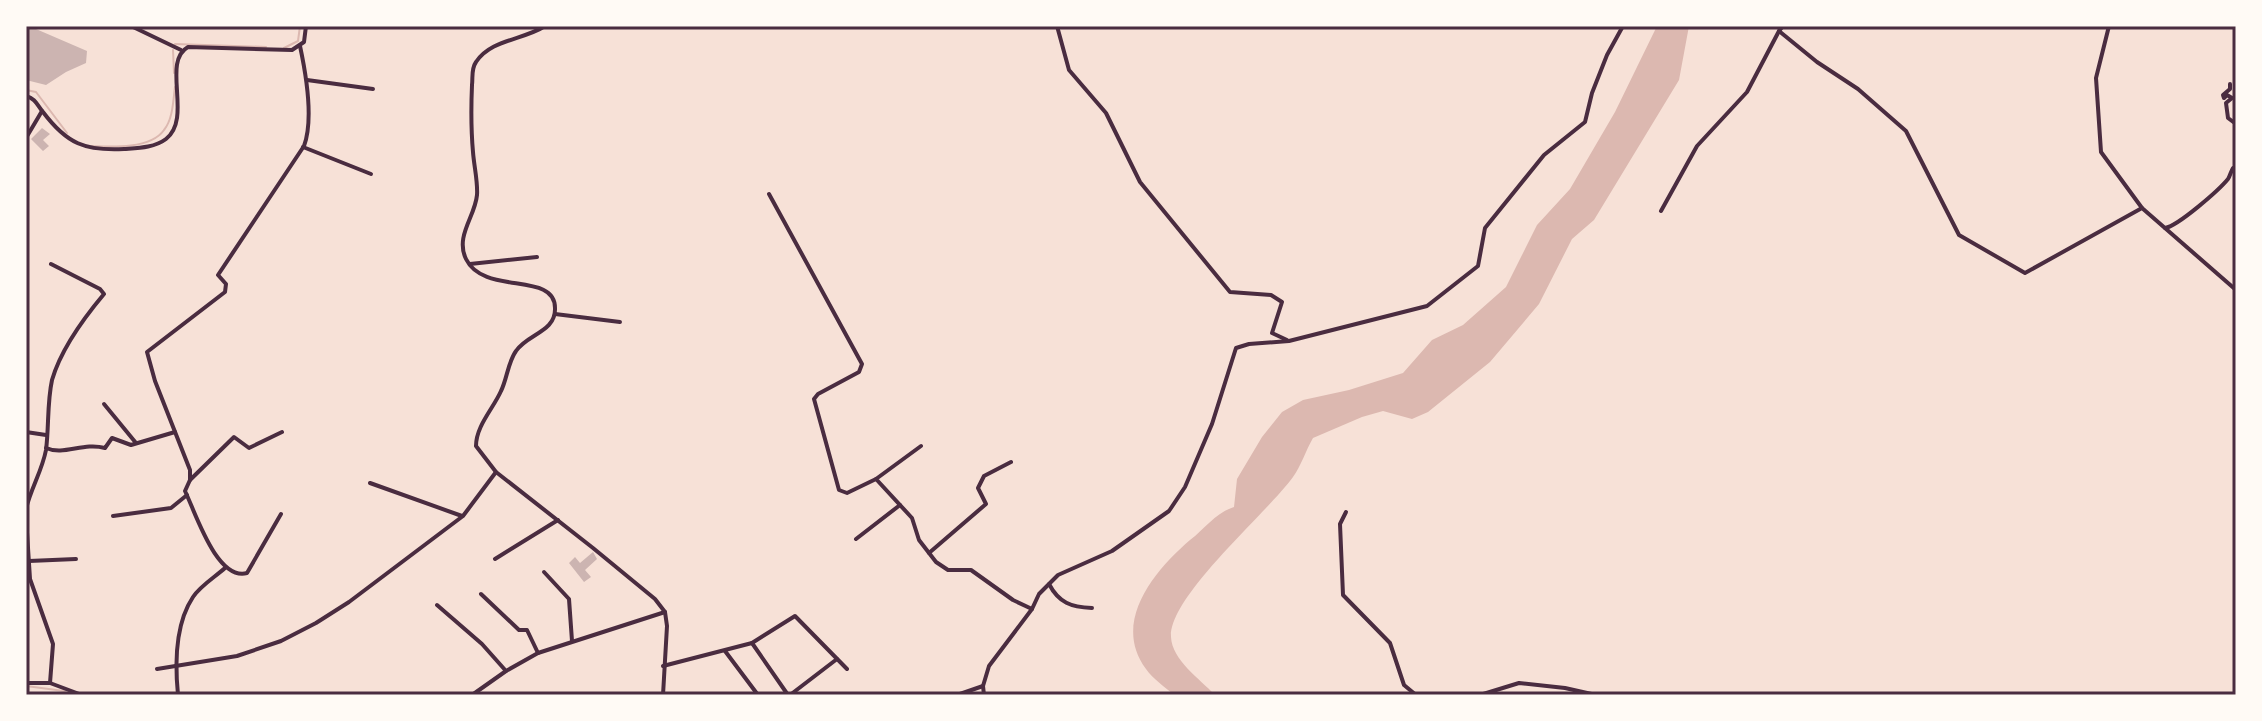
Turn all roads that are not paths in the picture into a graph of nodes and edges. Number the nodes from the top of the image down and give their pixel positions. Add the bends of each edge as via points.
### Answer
1 (131, 26) edge
2 (306, 26) edge
3 (545, 26) edge
4 (1057, 26) edge
5 (1623, 26) edge
6 (2109, 26) edge
7 (1781, 28) edge
8 (300, 46) junction
9 (181, 50) junction
10 (307, 80) junction
11 (2230, 84) dead end
12 (373, 89) dead end
13 (26, 96) edge
14 (42, 111) junction
15 (2236, 124) edge
16 (26, 138) edge
17 (303, 147) junction
18 (2236, 168) edge
19 (371, 174) dead end
20 (769, 194) dead end
21 (2142, 208) junction
22 (1661, 211) dead end
23 (2165, 228) junction
24 (537, 257) dead end
25 (51, 264) dead end
26 (470, 264) junction
27 (2236, 290) edge
28 (555, 314) junction
29 (620, 322) dead end
30 (1289, 341) junction
31 (104, 404) dead end
32 (26, 432) edge
33 (175, 432) junction
34 (282, 432) dead end
35 (46, 435) junction
36 (136, 443) junction
37 (921, 446) dead end
38 (46, 448) junction
39 (1011, 462) dead end
40 (496, 472) junction
41 (876, 479) junction
42 (190, 480) junction
43 (370, 483) dead end
44 (187, 495) junction
45 (900, 505) junction
46 (26, 509) edge
47 (1346, 512) dead end
48 (281, 514) dead end
49 (113, 516) dead end
50 (463, 516) junction
51 (26, 517) edge
52 (558, 520) junction
53 (26, 524) edge
54 (856, 539) dead end
55 (929, 553) junction
56 (76, 559) dead end
57 (495, 559) dead end
58 (29, 561) junction
59 (225, 568) junction
60 (544, 572) dead end
61 (1049, 584) junction
62 (481, 594) dead end
63 (437, 605) dead end
64 (1092, 608) dead end
65 (1032, 609) junction
66 (665, 612) junction
67 (572, 641) junction
68 (752, 643) junction
69 (725, 651) junction
70 (538, 653) junction
71 (837, 659) junction
72 (175, 666) junction
73 (663, 666) junction
74 (157, 669) dead end
75 (847, 669) dead end
76 (506, 671) junction
77 (26, 683) edge
78 (50, 683) junction
79 (983, 686) junction
80 (82, 695) edge
81 (178, 695) edge
82 (472, 695) edge
83 (663, 695) edge
84 (758, 695) edge
85 (789, 695) edge
86 (957, 695) edge
87 (984, 695) edge
88 (1416, 695) edge
89 (1480, 695) edge
90 (1596, 695) edge

1 - 9 street
2 - 8 street
3 - 26 street via 491,47 473,67 470,119 477,196 463,249
4 - 30 street via 1069,70 1106,113 1140,182 1230,292 1271,295 1282,302 1272,333
5 - 30 street via 1607,55 1585,122 1544,155 1485,228 1478,266 1427,306
6 - 21 street via 2096,78 2101,152
7 - 21 street via 1906,131 1959,235 2025,273
7 - 22 street via 1747,92 1697,146
8 - 9 street via 282,52
8 - 10 street
9 - 14 street via 174,128 158,143 87,148 70,140
10 - 12 street
10 - 17 street via 308,136
11 - 15 street via 2223,95 2232,98 2226,113
13 - 14 street
14 - 16 street
17 - 19 street
17 - 33 street via 218,275 225,292 147,352
18 - 23 street via 2199,207
20 - 41 street via 862,364 859,372 814,399 839,490 847,493
21 - 23 street
23 - 27 street
24 - 26 street
25 - 35 street via 104,294 59,363
26 - 28 street via 492,281 524,283 550,294
28 - 29 street
28 - 40 street via 548,326 516,350 478,433 478,450
30 - 61 street via 1244,345 1234,351 1212,424 1169,511 1112,551 1065,571
31 - 36 street
32 - 35 street
33 - 36 street
33 - 42 street
34 - 42 street via 249,448 234,437
35 - 38 street
36 - 38 street via 112,438 105,448
37 - 41 street
38 - 46 street
39 - 55 street via 984,476 978,488 986,504
40 - 50 street
40 - 52 street
41 - 45 street
42 - 44 street
43 - 50 street
44 - 49 street via 171,508
44 - 59 street
45 - 54 street
45 - 55 street
47 - 88 street via 1340,524 1343,595 1390,643 1404,685
48 - 59 street via 249,571 238,574
50 - 72 street via 349,602 281,641 237,656
51 - 53 street
52 - 57 street
52 - 66 street
53 - 58 street
55 - 65 street via 948,570 971,570
56 - 58 street
58 - 78 street via 32,590 53,644
59 - 72 street via 194,596 184,615
60 - 67 street via 569,599
61 - 64 street via 1068,605
61 - 65 street
62 - 70 street via 519,630 527,630
63 - 76 street
65 - 79 street via 989,666
66 - 67 street
66 - 73 street
67 - 70 street
68 - 69 street
68 - 71 street via 797,616
68 - 85 street
69 - 73 street
69 - 84 street
70 - 76 street
71 - 75 street
71 - 85 street
72 - 74 street
72 - 81 street
73 - 83 street
76 - 82 street
77 - 78 street
78 - 80 street
79 - 86 street
79 - 87 street
89 - 90 street via 1519,683

